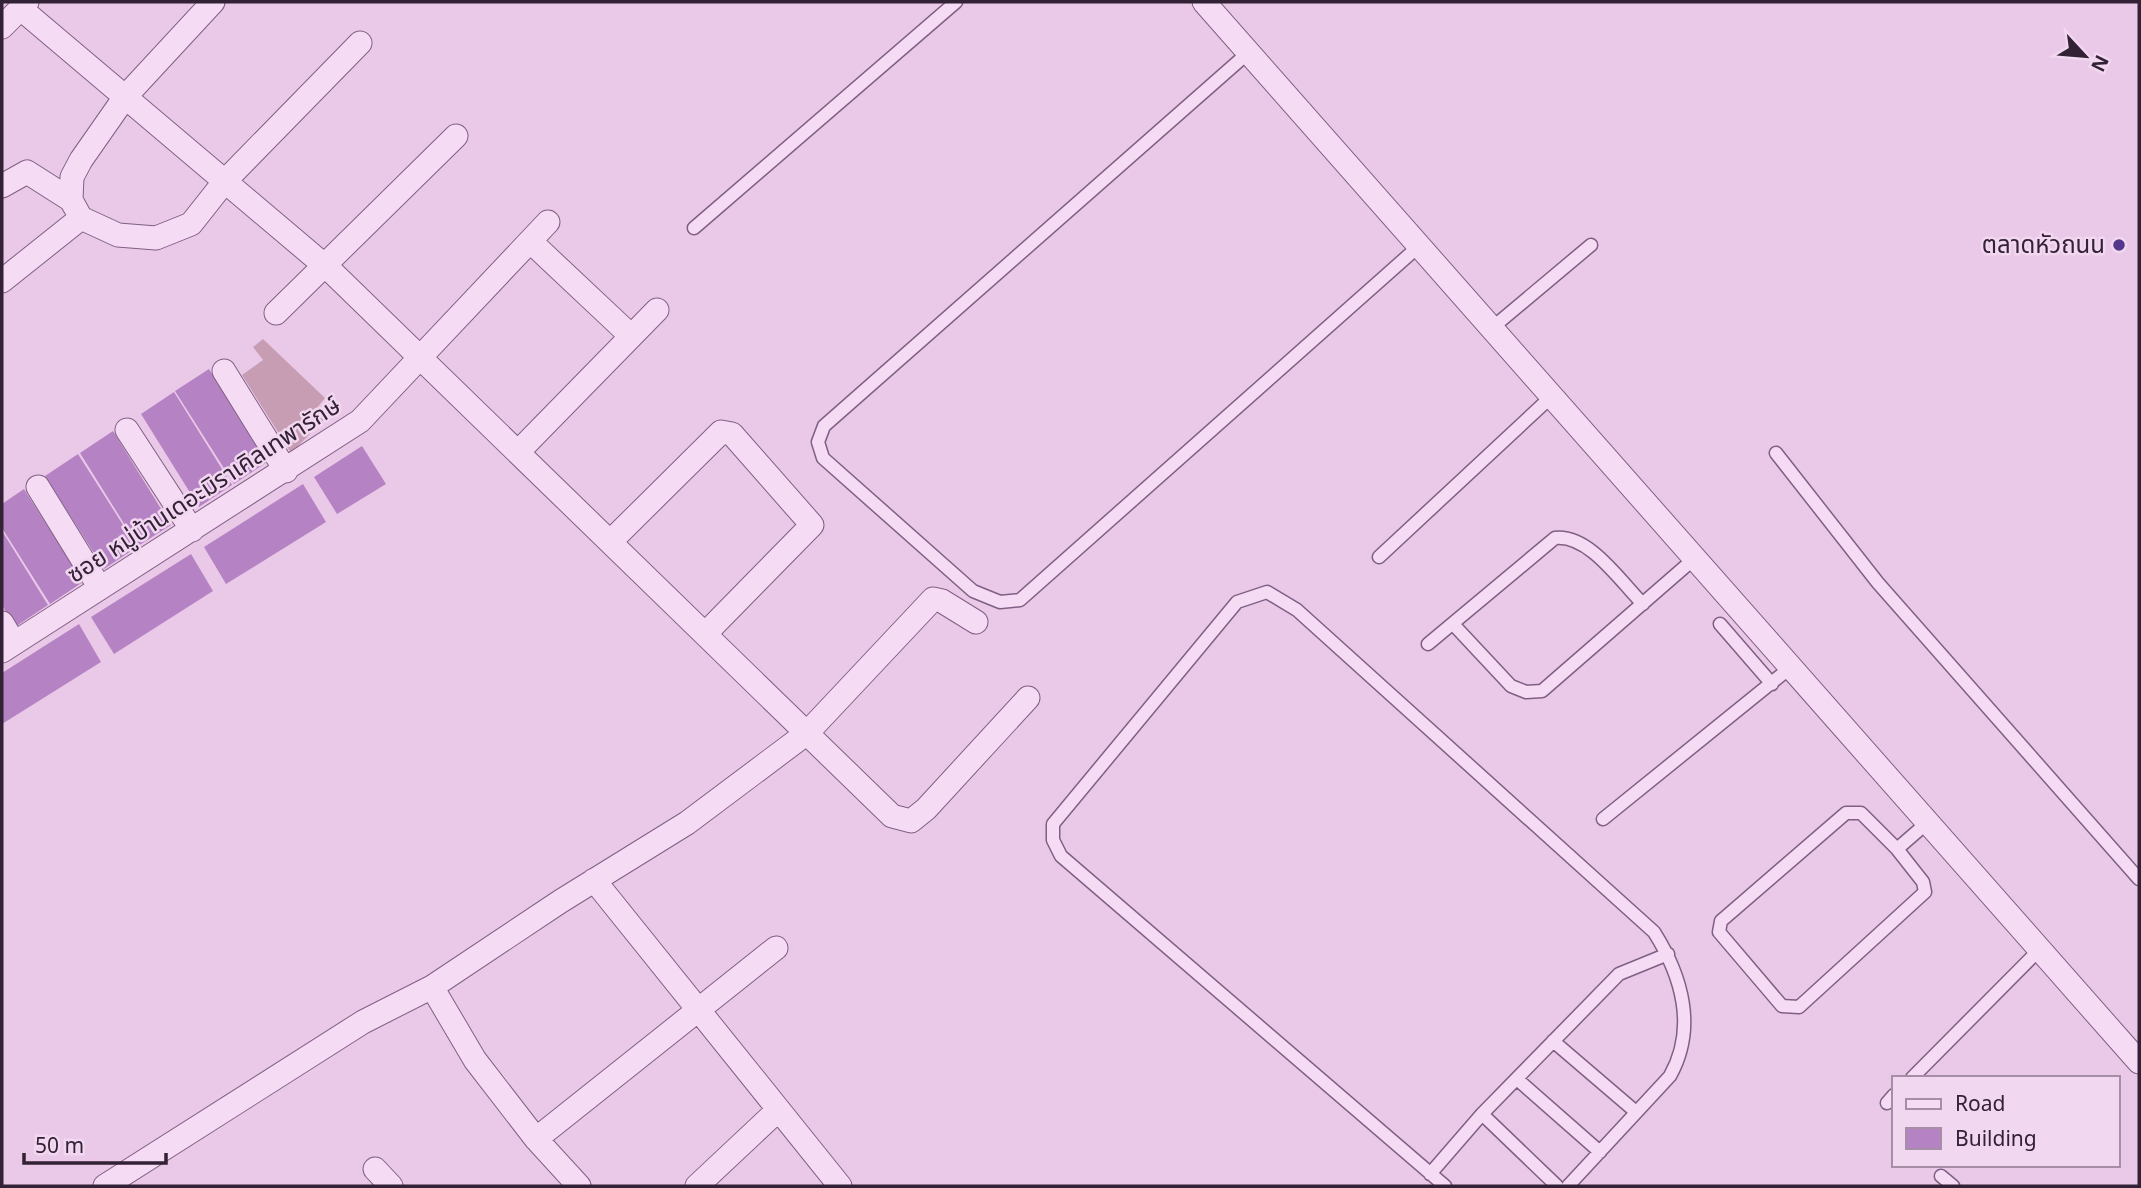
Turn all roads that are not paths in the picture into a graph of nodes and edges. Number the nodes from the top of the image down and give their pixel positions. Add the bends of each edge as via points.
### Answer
1 (213, 2) edge
2 (956, 2) edge
3 (1204, 2) edge
4 (24, 5) edge
5 (2, 27) edge
6 (360, 43) dead end
7 (1249, 52) junction
8 (125, 96) junction
9 (456, 136) dead end
10 (225, 181) junction
11 (2, 186) edge
12 (76, 209) junction
13 (548, 222) dead end
14 (694, 228) dead end
15 (530, 241) junction
16 (1591, 245) dead end
17 (1419, 246) junction
18 (325, 265) junction
19 (2, 281) edge
20 (657, 310) dead end
21 (276, 313) dead end
22 (1492, 328) junction
23 (631, 336) junction
24 (421, 357) junction
25 (224, 371) dead end
26 (1552, 396) junction
27 (127, 430) dead end
28 (519, 451) junction
29 (1776, 453) dead end
30 (286, 471) junction
31 (38, 487) dead end
32 (192, 530) junction
33 (612, 540) junction
34 (1379, 557) dead end
35 (1695, 558) junction
36 (100, 588) junction
37 (1643, 604) junction
38 (2, 622) edge
39 (976, 622) dead end
40 (1453, 624) junction
41 (1720, 624) dead end
42 (706, 634) junction
43 (1428, 644) dead end
44 (8, 647) edge
45 (1791, 667) junction
46 (1772, 684) junction
47 (1028, 698) dead end
48 (807, 733) junction
49 (1602, 820) dead end
50 (1928, 822) junction
51 (1897, 849) junction
52 (2139, 878) edge
53 (594, 880) junction
54 (776, 948) dead end
55 (2040, 949) junction
56 (1668, 954) junction
57 (432, 987) junction
58 (698, 1009) junction
59 (1553, 1041) junction
60 (2139, 1062) edge
61 (1914, 1076) edge
62 (1517, 1079) junction
63 (778, 1110) junction
64 (1636, 1112) junction
65 (1482, 1114) junction
66 (536, 1139) junction
67 (1600, 1152) junction
68 (1430, 1174) junction
69 (1941, 1176) dead end
70 (104, 1186) edge
71 (579, 1186) edge
72 (697, 1186) edge
73 (840, 1186) edge
74 (1445, 1186) edge
75 (1558, 1186) edge
76 (1568, 1186) edge
77 (1953, 1186) edge

1 - 8 street
2 - 14 lane
3 - 7 street
4 - 5 street
4 - 8 street
6 - 10 street
7 - 17 street
7 - 17 lane via 824,426 818,442 823,458 973,591 1000,602 1020,600
8 - 10 street
8 - 12 street via 72,177
9 - 18 street
10 - 12 street via 191,224 156,238 118,235
10 - 18 street
11 - 12 street via 27,172
12 - 19 street
13 - 15 street, ซอย หมู่บ้านเดอะมิราเคิลเทพารักษ์
15 - 23 street
15 - 24 street, ซอย หมู่บ้านเดอะมิราเคิลเทพารักษ์
16 - 22 lane
17 - 22 street
18 - 21 street
18 - 24 street
20 - 23 street
22 - 26 street
23 - 28 street
24 - 28 street
24 - 30 street, ซอย หมู่บ้านเดอะมิราเคิลเทพารักษ์ via 360,421
25 - 30 street
26 - 34 lane
26 - 35 street
27 - 32 street
28 - 33 street
29 - 52 lane via 1878,583
30 - 32 street, ซอย หมู่บ้านเดอะมิราเคิลเทพารักษ์
31 - 36 street
32 - 36 street, ซอย หมู่บ้านเดอะมิราเคิลเทพารักษ์
33 - 42 street
33 - 42 street via 721,432 732,435 812,525
35 - 37 lane
35 - 45 street
36 - 44 street, ซอย หมู่บ้านเดอะมิราเคิลเทพารักษ์
37 - 40 lane via 1587,548 1570,537 1555,538
37 - 40 lane via 1542,691 1526,692 1511,685
38 - 44 street
39 - 48 street via 933,599
40 - 43 lane
41 - 46 lane
42 - 48 street
45 - 46 lane
45 - 50 street
46 - 49 lane
47 - 48 street via 911,821 892,816
48 - 53 street via 687,823
50 - 51 lane
50 - 55 street
51 - 51 lane via 1923,882 1925,892 1799,1007 1782,1006 1719,932 1721,921 1846,813 1861,813
53 - 57 street
53 - 58 street
54 - 58 street
55 - 60 street
55 - 61 lane
56 - 59 lane via 1619,974
56 - 64 lane via 1683,996 1680,1058 1670,1076
56 - 68 lane via 1654,932 1297,610 1267,592 1237,602 1053,824 1053,840 1061,856
57 - 66 street via 475,1060
57 - 70 street via 363,1022
58 - 63 street
58 - 66 street
59 - 62 lane
59 - 64 lane
62 - 65 lane
62 - 67 lane
63 - 72 street
63 - 73 street
64 - 67 lane
65 - 68 lane
65 - 75 lane
66 - 71 street
67 - 76 lane
68 - 74 lane
69 - 77 lane

